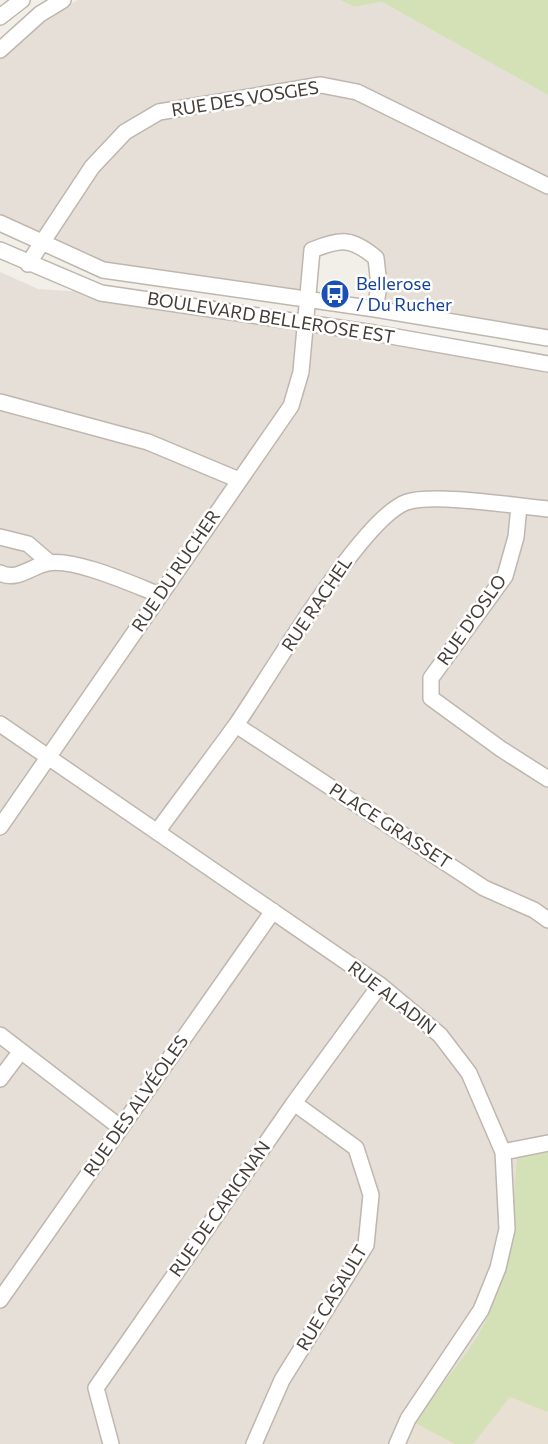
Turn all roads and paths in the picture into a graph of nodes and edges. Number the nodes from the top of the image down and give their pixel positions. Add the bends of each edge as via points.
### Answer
1 (22, 0) edge
2 (63, 0) edge
3 (0, 17) edge
4 (0, 50) edge
5 (548, 186) edge
6 (0, 223) edge
7 (41, 244) junction
8 (0, 250) edge
9 (28, 264) junction
10 (308, 298) junction
11 (375, 309) junction
12 (306, 325) junction
13 (548, 338) edge
14 (548, 364) edge
15 (0, 402) edge
16 (238, 480) junction
17 (519, 506) junction
18 (548, 509) edge
19 (0, 537) edge
20 (49, 562) junction
21 (0, 573) edge
22 (160, 595) junction
23 (0, 724) edge
24 (236, 725) junction
25 (50, 758) junction
26 (548, 779) edge
27 (0, 827) edge
28 (157, 832) junction
29 (273, 911) junction
30 (548, 920) edge
31 (380, 985) junction
32 (0, 1035) edge
33 (21, 1051) junction
34 (0, 1079) edge
35 (294, 1103) junction
36 (121, 1128) junction
37 (548, 1143) edge
38 (503, 1152) junction
39 (0, 1300) edge
40 (111, 1444) edge
41 (254, 1444) edge
42 (397, 1444) edge

1 - 3 street
2 - 4 street via 40,14
5 - 7 street, RUE DES VOSGES via 357,92 321,85 159,112 125,132 92,167
6 - 7 street, BOULEVARD BELLEROSE EST
7 - 9 street, RUE DES VOSGES
7 - 10 street, BOULEVARD BELLEROSE EST via 103,270
8 - 9 street, BOULEVARD BELLEROSE EST
9 - 12 street, BOULEVARD BELLEROSE EST via 101,293
10 - 11 street, BOULEVARD BELLEROSE EST
10 - 11 street, BOULEVARD BELLEROSE EST via 312,250 334,241 357,243 376,258 379,286
10 - 12 street, RUE DU RUCHER
11 - 13 street, BOULEVARD BELLEROSE EST
12 - 14 street, BOULEVARD BELLEROSE EST
12 - 16 street, RUE DU RUCHER via 301,372 291,406
15 - 16 street via 148,442
16 - 22 street, RUE DU RUCHER
17 - 18 street, RUE RACHEL
17 - 24 street, RUE RACHEL via 445,499 408,502 388,513 352,552
17 - 26 street, RUE D'OSLO via 516,537 505,576 431,678 430,698
19 - 20 street via 28,544
20 - 21 street via 22,574
20 - 22 street via 87,568
22 - 25 street, RUE DU RUCHER
23 - 25 street, RUE ALADIN
24 - 28 street, RUE RACHEL
24 - 30 street, PLACE GRASSET via 484,888
25 - 27 street, RUE DU RUCHER
25 - 28 street, RUE ALADIN
28 - 29 street, RUE ALADIN
29 - 31 street, RUE ALADIN
29 - 36 street, RUE DES ALVÉOLES
31 - 35 street, RUE DE CARIGNAN
31 - 38 street, RUE ALADIN via 440,1035 469,1073
32 - 33 street
33 - 34 street
33 - 36 street
35 - 40 street, RUE DE CARIGNAN via 96,1388
35 - 41 street, RUE CASAULT via 356,1148 371,1195 366,1245 282,1380
36 - 39 street, RUE DES ALVÉOLES
37 - 38 street
38 - 42 street, RUE ALADIN via 507,1229 498,1268 482,1310 408,1419

